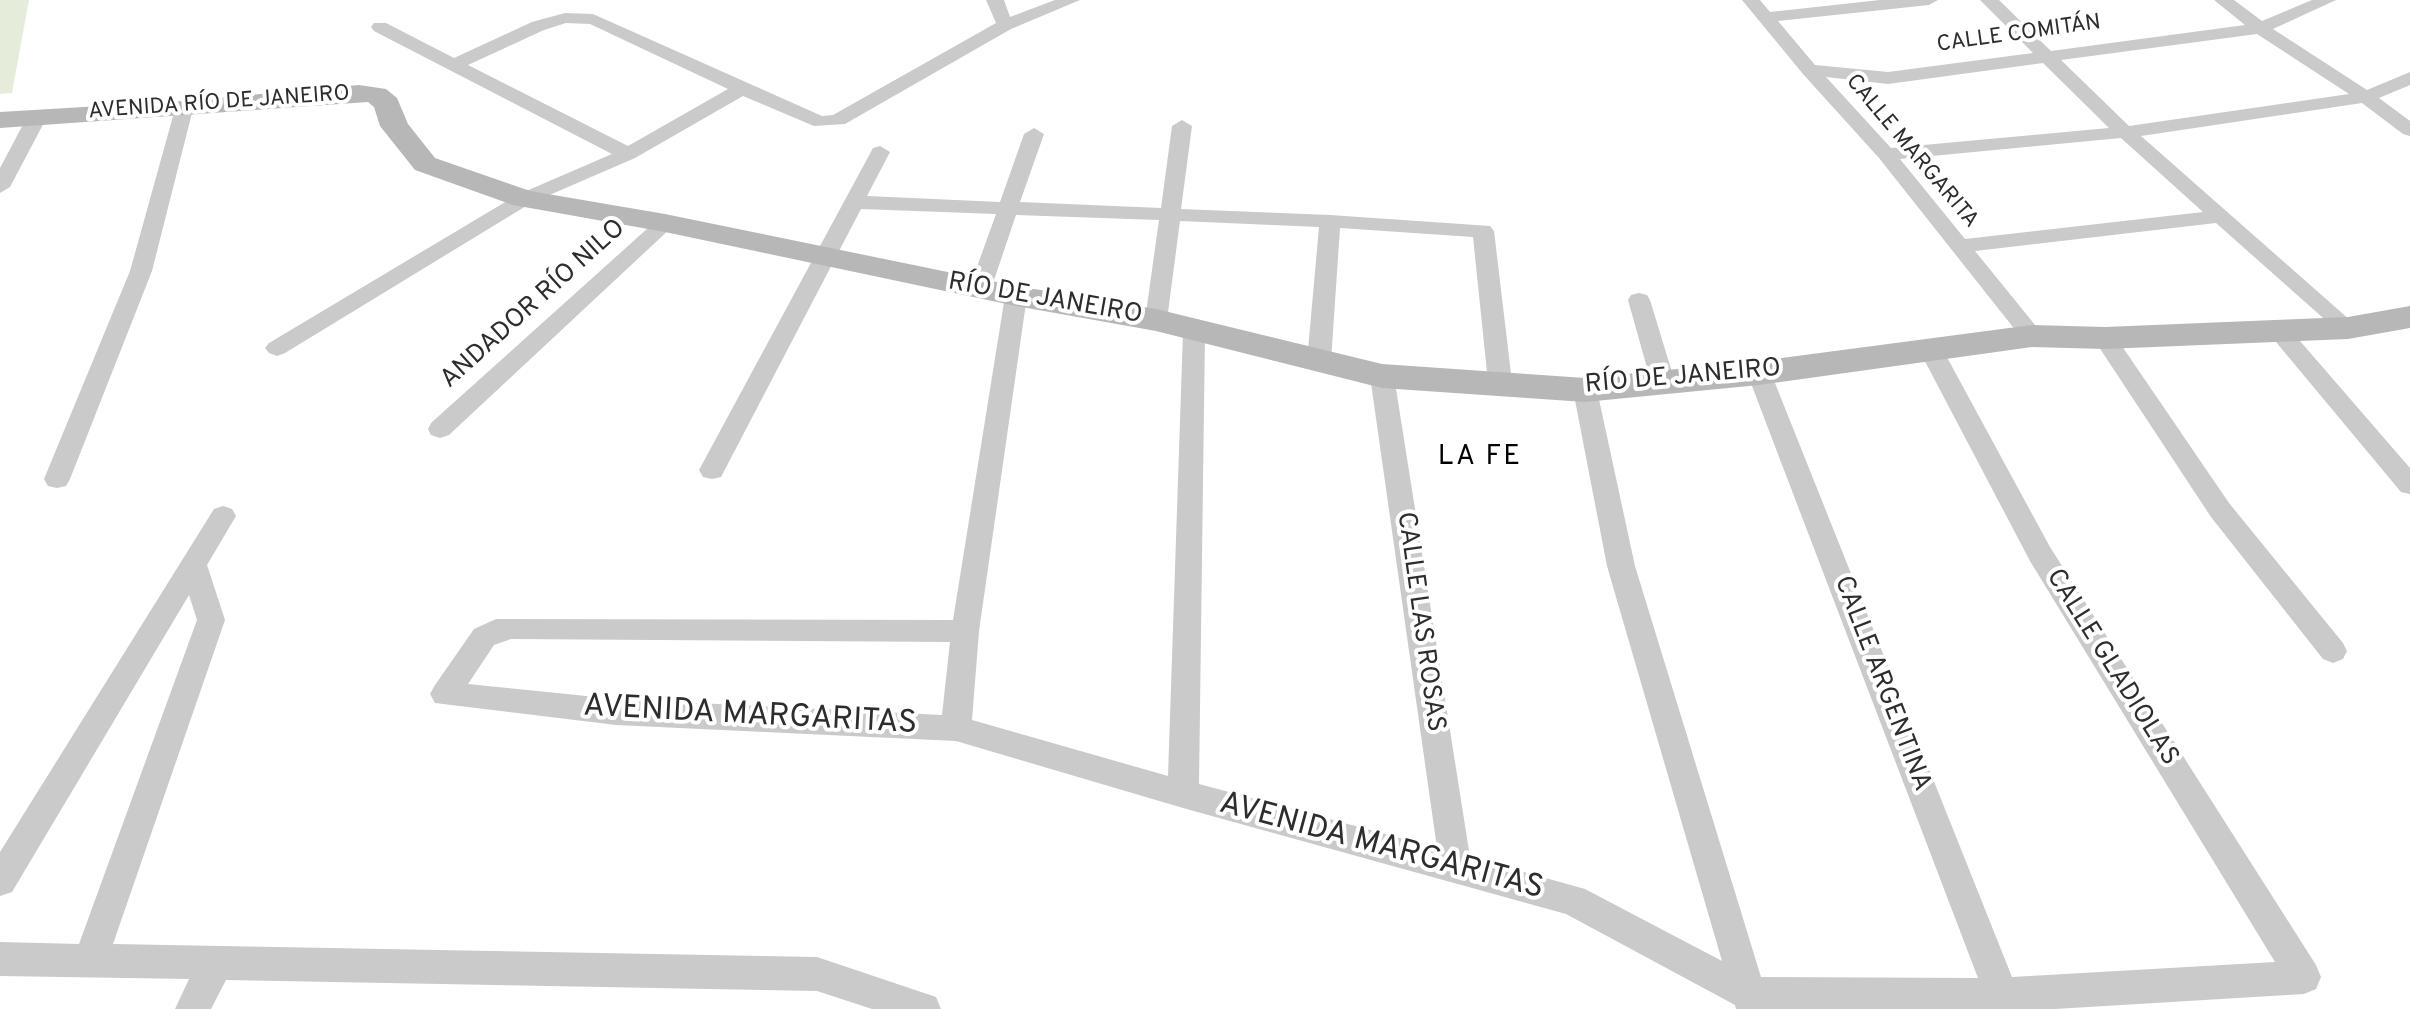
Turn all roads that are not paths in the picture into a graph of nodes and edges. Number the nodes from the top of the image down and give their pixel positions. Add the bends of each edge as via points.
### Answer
1 (995, 0) edge
2 (1071, 0) edge
3 (1751, 0) edge
4 (1929, 0) edge
5 (1989, 0) edge
6 (2223, 0) edge
7 (2327, 0) edge
8 (1767, 17) junction
9 (1005, 25) junction
10 (380, 27) dead end
11 (2260, 28) junction
12 (2047, 54) junction
13 (452, 65) junction
14 (1809, 70) junction
15 (2410, 78) edge
16 (741, 89) junction
17 (2366, 97) junction
18 (184, 109) junction
19 (37, 117) junction
20 (0, 120) edge
21 (1182, 126) dead end
22 (2410, 130) edge
23 (2125, 132) junction
24 (1034, 134) dead end
25 (880, 152) dead end
26 (628, 154) junction
27 (1886, 154) junction
28 (0, 187) edge
29 (524, 199) junction
30 (852, 202) junction
31 (1009, 207) junction
32 (1170, 215) junction
33 (2220, 216) junction
34 (1330, 221) junction
35 (665, 223) junction
36 (1959, 246) junction
37 (822, 258) junction
38 (980, 289) junction
39 (1016, 296) junction
40 (1639, 300) dead end
41 (2410, 317) edge
42 (1156, 320) junction
43 (2348, 328) junction
44 (2279, 331) junction
45 (1194, 332) junction
46 (2032, 336) junction
47 (2105, 338) junction
48 (277, 348) dead end
49 (1931, 350) junction
50 (1319, 361) junction
51 (1759, 373) junction
52 (1382, 376) junction
53 (1500, 382) junction
54 (1663, 382) junction
55 (1585, 390) junction
56 (440, 429) dead end
57 (712, 470) dead end
58 (57, 479) dead end
59 (2410, 485) edge
60 (223, 516) dead end
61 (194, 565) junction
62 (965, 631) junction
63 (2333, 651) dead end
64 (956, 728) junction
65 (1183, 794) junction
66 (1456, 868) junction
67 (0, 881) edge
68 (0, 959) edge
69 (90, 961) junction
70 (216, 963) junction
71 (2304, 977) joint
72 (2002, 995) junction
73 (1751, 1002) edge
74 (192, 1009) edge
75 (924, 1009) edge

1 - 9 street
2 - 9 street
3 - 8 street, CALLE MARGARITA
4 - 8 street
5 - 12 street
6 - 11 street
7 - 11 street, CALLE COMITÁN
8 - 14 street, CALLE MARGARITA
9 - 16 street via 838,120 804,117
10 - 13 street
11 - 12 street, CALLE COMITÁN
11 - 17 street
12 - 14 street, CALLE COMITÁN via 1888,78
12 - 23 street
13 - 16 street via 538,26 565,18 593,19
13 - 26 street
14 - 27 street, CALLE MARGARITA
15 - 17 street
16 - 26 street
17 - 22 street
17 - 23 street
18 - 19 street, AVENIDA RÍO DE JANEIRO
18 - 29 street, AVENIDA RÍO DE JANEIRO via 376,95 425,164
18 - 58 street via 141,271
19 - 20 street, AVENIDA RÍO DE JANEIRO
19 - 28 street
21 - 32 street
23 - 27 street
23 - 33 street
24 - 31 street
25 - 30 street
26 - 29 street
27 - 36 street, CALLE MARGARITA
29 - 35 street, AVENIDA RÍO DE JANEIRO
29 - 48 street
30 - 31 street
30 - 37 street
31 - 32 street
31 - 38 street
32 - 34 street
32 - 42 street
33 - 36 street
33 - 43 street
34 - 50 street
34 - 53 street via 1483,231
35 - 37 street, AVENIDA RÍO DE JANEIRO
35 - 56 street, ANDADOR RÍO NILO
36 - 46 street, CALLE MARGARITA
37 - 38 street, RÍO DE JANEIRO
37 - 57 street
38 - 39 street, RÍO DE JANEIRO
39 - 42 street, RÍO DE JANEIRO
39 - 62 street
40 - 54 street
41 - 43 street, RÍO DE JANEIRO
42 - 45 street, RÍO DE JANEIRO
43 - 44 street, RÍO DE JANEIRO
44 - 47 street, RÍO DE JANEIRO
44 - 59 street
45 - 50 street, RÍO DE JANEIRO
45 - 65 street
46 - 47 street, RÍO DE JANEIRO
46 - 49 street, RÍO DE JANEIRO
47 - 63 street via 2220,510
49 - 51 street, RÍO DE JANEIRO
49 - 71 street, CALLE GLADIOLAS via 2040,554
50 - 52 street, RÍO DE JANEIRO
51 - 54 street, RÍO DE JANEIRO
51 - 72 street, CALLE ARGENTINA
52 - 53 street, RÍO DE JANEIRO
52 - 66 street, CALLE LAS ROSAS
53 - 55 street, RÍO DE JANEIRO
54 - 55 street, RÍO DE JANEIRO
55 - 73 street via 1621,566
60 - 61 street
61 - 67 street
61 - 69 street via 211,620
62 - 64 street
62 - 64 street, AVENIDA MARGARITAS via 511,628 484,637 445,694 616,712
64 - 65 street, AVENIDA MARGARITAS
65 - 66 street, AVENIDA MARGARITAS
66 - 73 street, AVENIDA MARGARITAS via 1573,900
68 - 69 street
69 - 70 street
70 - 74 street
70 - 75 street via 817,974
71 - 72 street, AVENIDA MARGARITAS
72 - 73 street, AVENIDA MARGARITAS

